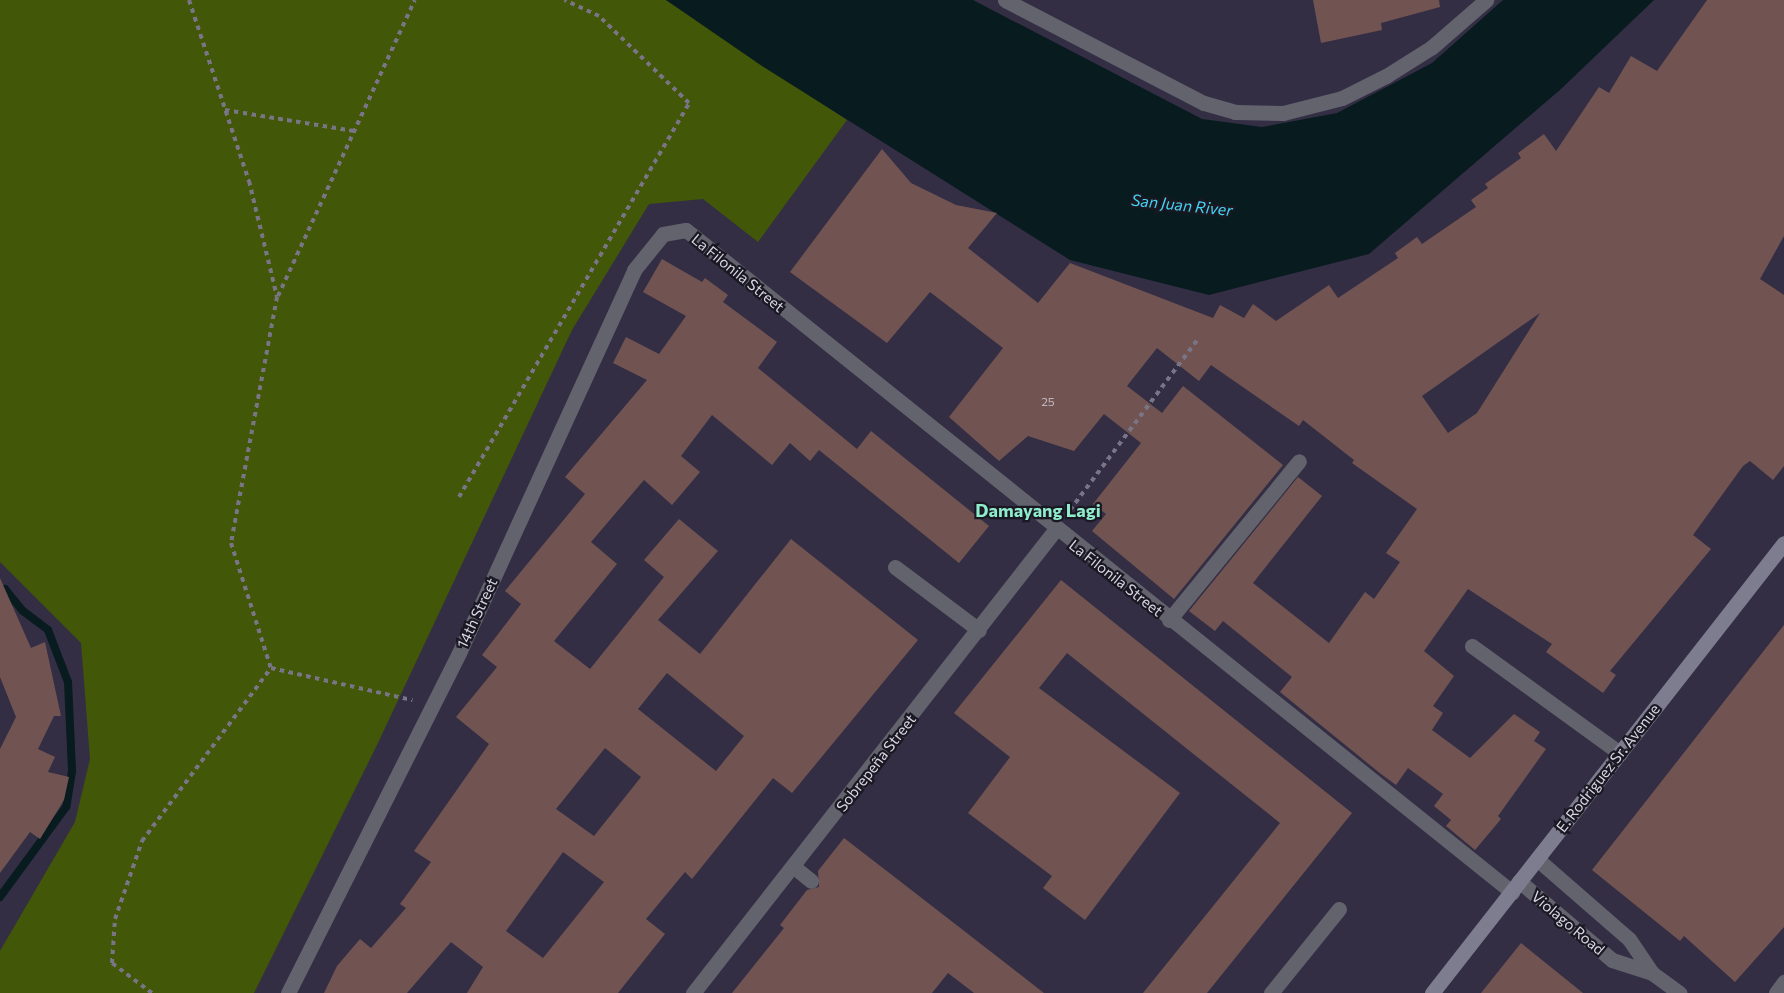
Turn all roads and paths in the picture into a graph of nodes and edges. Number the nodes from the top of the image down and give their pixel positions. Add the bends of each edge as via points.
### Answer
1 (189, 0) edge
2 (415, 0) edge
3 (564, 0) edge
4 (1005, 0) edge
5 (1486, 0) edge
6 (225, 110) junction
7 (354, 131) junction
8 (663, 234) joint
9 (277, 297) junction
10 (1197, 340) dead end
11 (1299, 460) dead end
12 (459, 497) dead end
13 (1055, 530) junction
14 (1784, 543) edge
15 (895, 567) dead end
16 (1169, 620) junction
17 (979, 630) junction
18 (1472, 646) dead end
19 (271, 668) junction
20 (434, 705) junction
21 (1620, 753) junction
22 (1537, 859) junction
23 (794, 867) junction
24 (811, 881) dead end
25 (1515, 886) junction
26 (1340, 909) dead end
27 (1652, 974) junction
28 (1784, 982) edge
29 (152, 993) edge
30 (288, 993) edge
31 (693, 993) edge
32 (1271, 993) edge
33 (1432, 993) edge
34 (1680, 993) edge
35 (1776, 993) edge

1 - 6 path
2 - 7 path
3 - 12 path via 599,16 688,103
4 - 5 street via 1204,103 1235,112 1283,113 1342,98 1386,76 1432,47
6 - 7 path
6 - 9 path via 249,181
7 - 9 path
8 - 13 street, La Filonila Street via 686,230
8 - 20 street, 14th Street via 634,270
9 - 19 path via 231,543
10 - 13 path
11 - 16 street
13 - 16 street, La Filonila Street
13 - 17 street, Sobrepeña Street
14 - 21 main road, E. Rodriguez Sr. Avenue
15 - 17 street
16 - 25 street, La Filonila Street
17 - 23 street, Sobrepeña Street
18 - 21 street
19 - 20 path
19 - 29 path via 142,841 116,919 112,963
20 - 30 street, 14th Street
21 - 22 main road, E. Rodriguez Sr. Avenue
22 - 25 main road, E. Rodriguez Sr. Avenue
22 - 27 street, Violago Road via 1629,939
23 - 24 street
23 - 31 street, Sobrepeña Street
25 - 27 street, Violago Road via 1611,960
25 - 33 main road, E. Rodriguez Sr. Avenue
26 - 32 street
27 - 34 street, Violago Road
28 - 35 street

